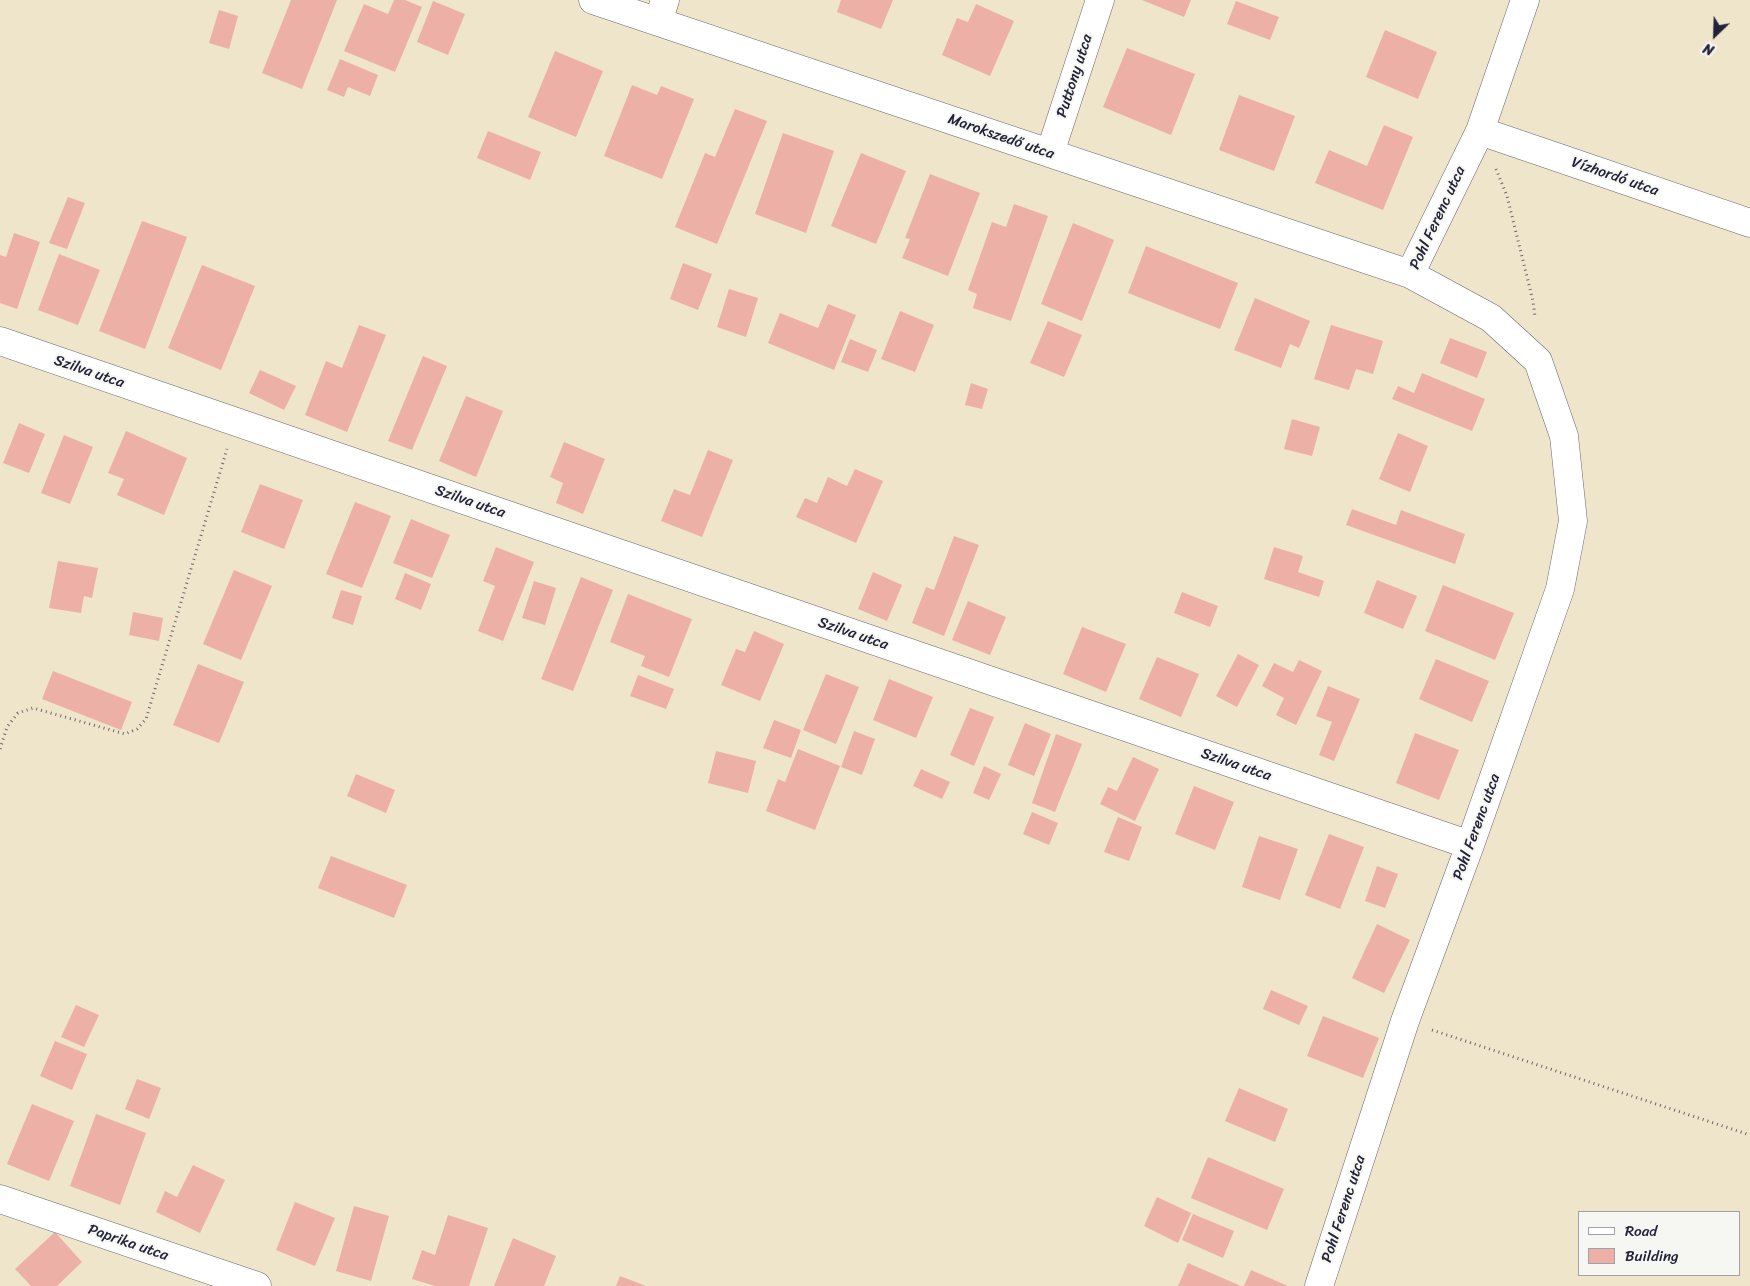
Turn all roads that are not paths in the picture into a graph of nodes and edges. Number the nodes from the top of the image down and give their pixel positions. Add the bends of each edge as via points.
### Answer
1 (593, 0) edge
2 (1100, 0) edge
3 (1525, 0) edge
4 (662, 11) edge
5 (1480, 131) junction
6 (1050, 153) junction
7 (1750, 223) edge
8 (1410, 274) junction
9 (0, 341) edge
10 (1470, 845) junction
11 (0, 1199) edge
12 (257, 1286) edge
13 (1319, 1286) edge

1 - 4 street, Marokszedő utca
2 - 6 street, Puttony utca
3 - 5 street, Pohl Ferenc utca
4 - 6 street, Marokszedő utca
5 - 7 street, Vízhordó utca
5 - 8 street, Pohl Ferenc utca
6 - 8 street, Marokszedő utca
8 - 10 street, Pohl Ferenc utca via 1491,318 1538,361 1564,436 1573,521 1560,589
9 - 10 street, Szilva utca
10 - 13 street, Pohl Ferenc utca via 1405,1022
11 - 12 street, Paprika utca

